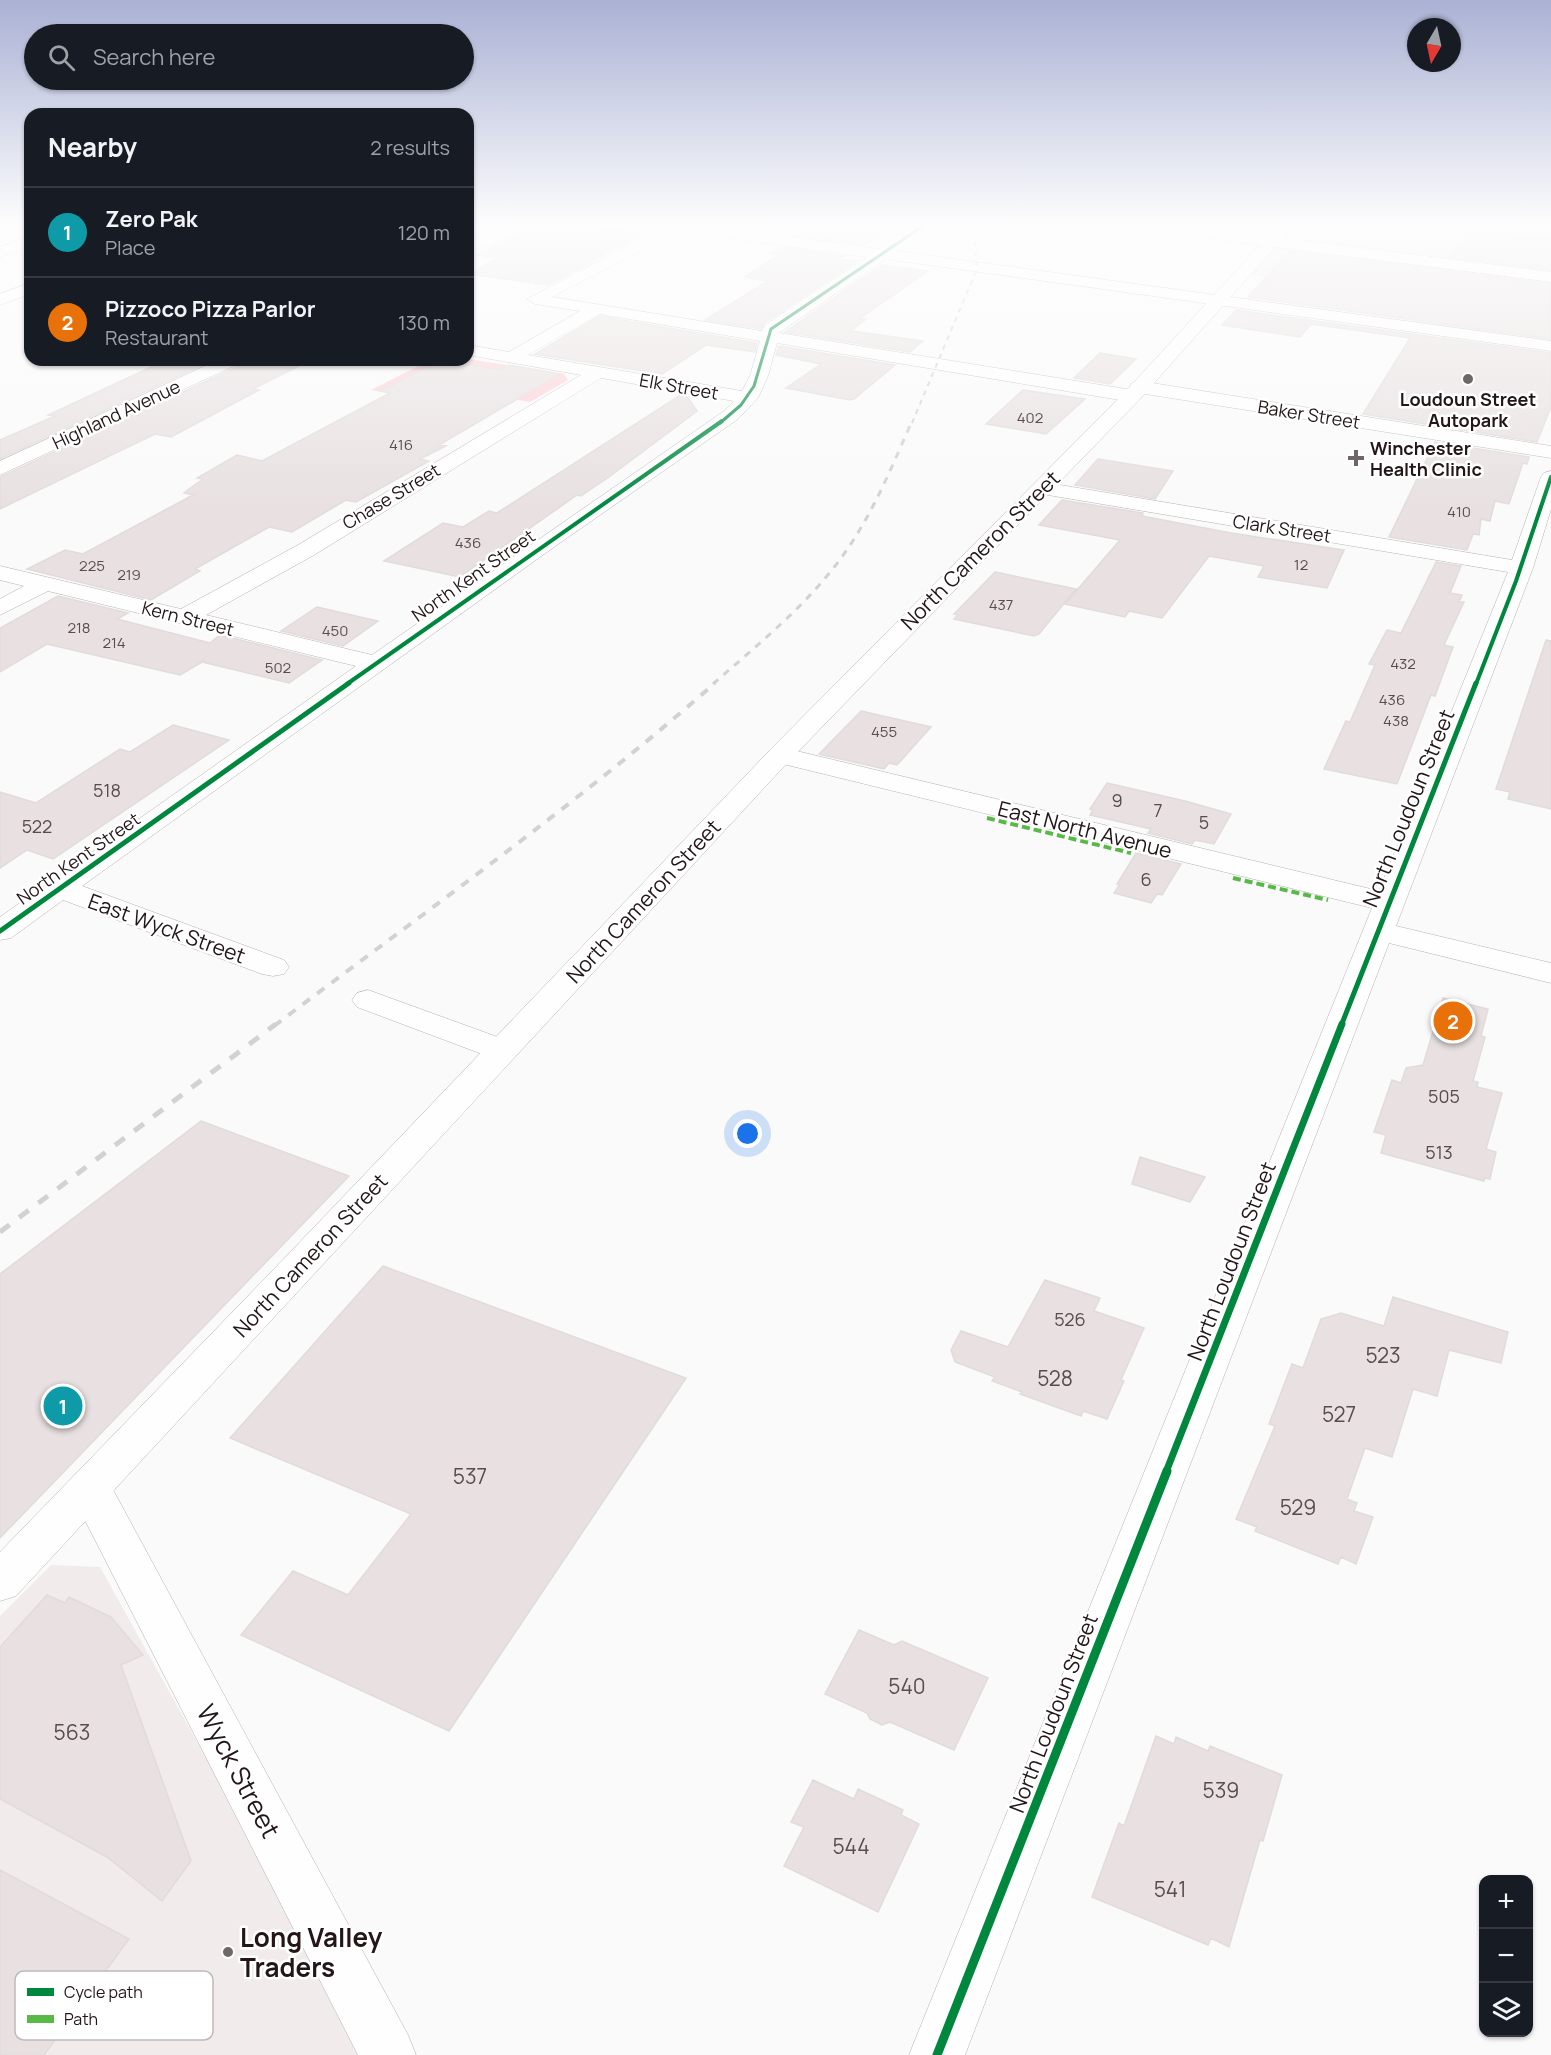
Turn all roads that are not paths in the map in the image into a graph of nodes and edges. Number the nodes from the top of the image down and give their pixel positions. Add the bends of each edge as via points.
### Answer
1 (580, 318) edge
2 (645, 318) edge
3 (783, 318) edge
4 (1201, 318) edge
5 (1347, 318) edge
6 (769, 337) junction
7 (1551, 346) edge
8 (474, 351) edge
9 (512, 357) junction
10 (219, 366) edge
11 (598, 372) junction
12 (1135, 392) junction
13 (749, 398) junction
14 (1551, 452) edge
15 (0, 469) edge
16 (1550, 482) edge
17 (1042, 488) junction
18 (1522, 568) junction
19 (0, 573) edge
20 (45, 584) junction
21 (0, 608) edge
22 (183, 618) junction
23 (376, 663) junction
24 (780, 755) junction
25 (61, 889) junction
26 (1383, 917) junction
27 (0, 931) edge
28 (273, 967) dead end
29 (1551, 973) edge
30 (368, 1000) dead end
31 (502, 1050) junction
32 (90, 1487) junction
33 (0, 1582) edge
34 (388, 2055) edge
35 (937, 2055) edge

1 - 9 street
2 - 6 street, Baker Street
3 - 6 street, North Kent Street via 771,329
4 - 12 street, North Cameron Street
5 - 7 street
6 - 12 street, Baker Street
6 - 13 street, North Kent Street via 759,382
8 - 9 street, Elk Street
9 - 11 street, Elk Street
10 - 15 street, Highland Avenue
11 - 13 street, Elk Street
11 - 22 street, Chase Street via 306,550
12 - 14 street, Baker Street
12 - 17 street, North Cameron Street
13 - 23 street, North Kent Street via 731,415
16 - 18 street, North Loudoun Street
17 - 18 street, Clark Street
17 - 24 street, North Cameron Street
18 - 26 street, North Loudoun Street
19 - 20 street, Kern Street
20 - 21 street
20 - 22 street, Kern Street
22 - 23 street, Kern Street
23 - 25 street, North Kent Street
24 - 26 street, East North Avenue
24 - 31 street, North Cameron Street
25 - 27 street, North Kent Street
25 - 28 street, East Wyck Street
26 - 29 street, East North Avenue
26 - 35 street, North Loudoun Street
30 - 31 street
31 - 32 street, North Cameron Street
32 - 33 street, North Cameron Street
32 - 34 street, Wyck Street

